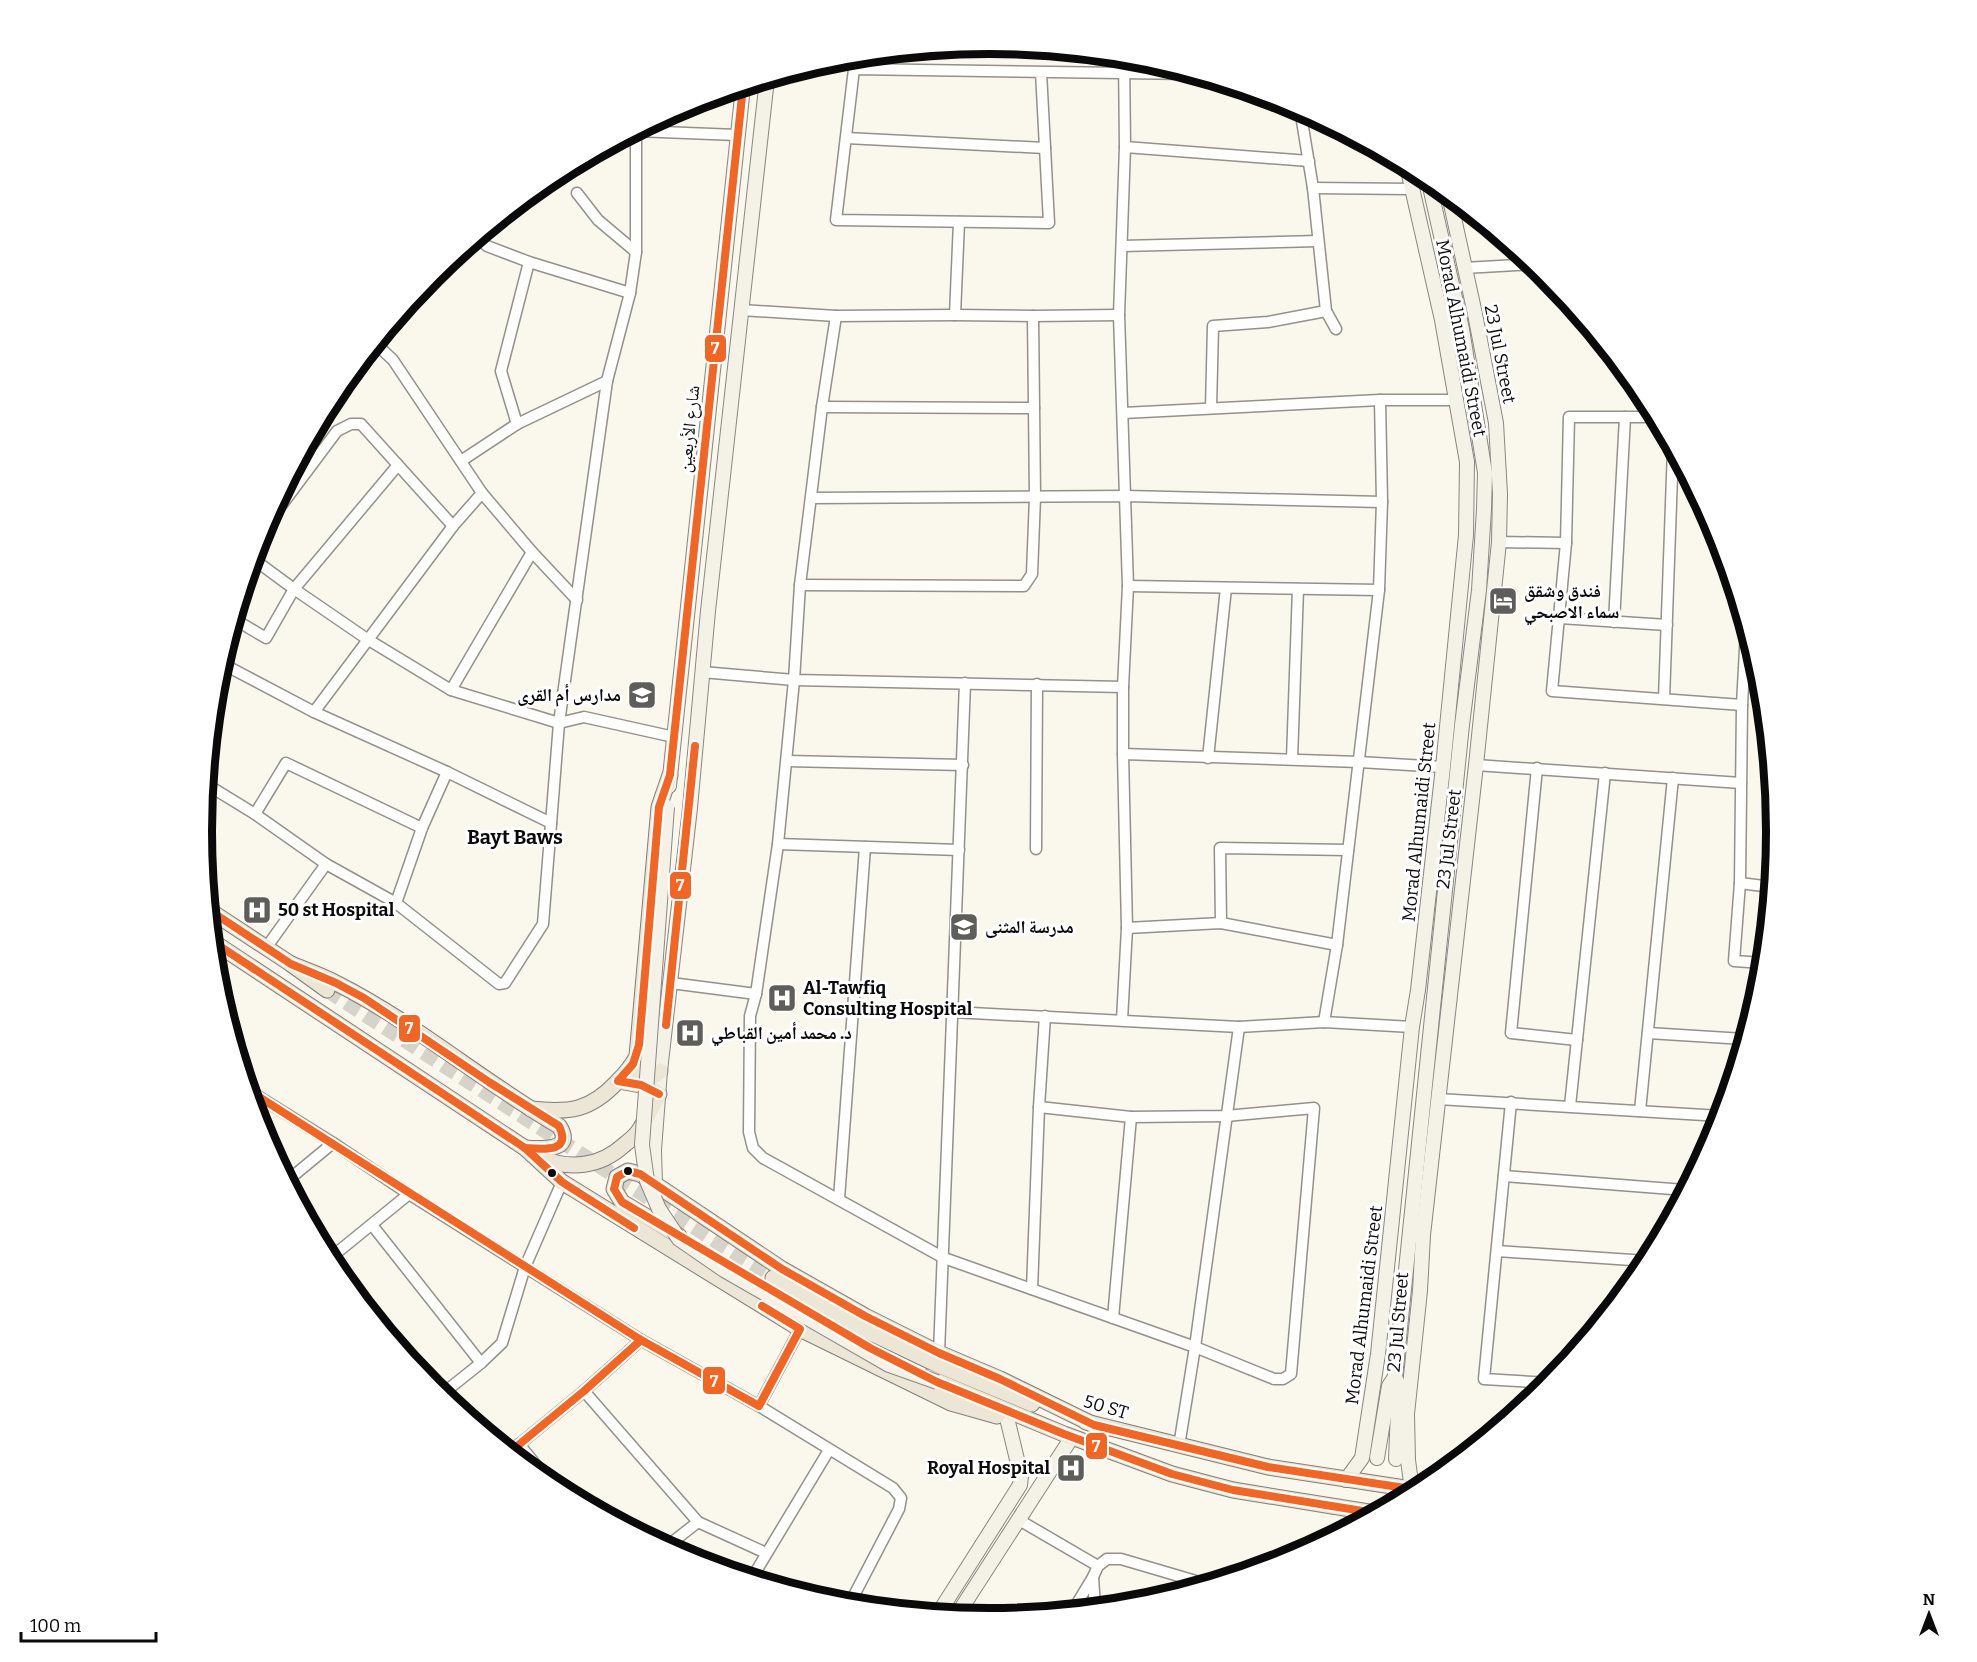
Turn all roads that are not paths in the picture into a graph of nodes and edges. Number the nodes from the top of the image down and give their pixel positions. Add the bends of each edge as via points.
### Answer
1 (1124, 66) edge
2 (1041, 72) junction
3 (1124, 72) junction
4 (1158, 73) edge
5 (766, 87) edge
6 (742, 94) edge
7 (1302, 120) edge
8 (650, 132) edge
9 (738, 135) junction
10 (846, 138) junction
11 (636, 139) edge
12 (1125, 147) junction
13 (1045, 148) junction
14 (1309, 161) junction
15 (1410, 179) edge
16 (1313, 188) junction
17 (1412, 189) junction
18 (577, 193) dead end
19 (1431, 193) edge
20 (1452, 208) edge
21 (959, 222) junction
22 (483, 242) edge
23 (1318, 242) junction
24 (1122, 246) junction
25 (636, 252) junction
26 (529, 262) junction
27 (1520, 265) edge
28 (1464, 268) junction
29 (630, 293) junction
30 (741, 310) junction
31 (1326, 311) junction
32 (955, 315) junction
33 (1119, 315) junction
34 (836, 316) junction
35 (1032, 316) junction
36 (1336, 329) dead end
37 (1478, 331) junction
38 (380, 348) edge
39 (607, 381) junction
40 (1380, 400) junction
41 (1457, 400) junction
42 (822, 407) junction
43 (1034, 408) junction
44 (1211, 408) junction
45 (1123, 413) junction
46 (1476, 413) junction
47 (1625, 417) junction
48 (1646, 417) edge
49 (517, 424) junction
50 (461, 461) junction
51 (1672, 464) edge
52 (398, 465) junction
53 (1485, 473) junction
54 (482, 493) junction
55 (1126, 496) junction
56 (287, 497) edge
57 (1035, 497) junction
58 (812, 498) junction
59 (1382, 502) junction
60 (453, 526) junction
61 (1465, 526) junction
62 (1499, 542) junction
63 (1566, 543) junction
64 (532, 552) junction
65 (260, 564) edge
66 (800, 585) junction
67 (1128, 586) junction
68 (1226, 588) junction
69 (294, 589) junction
70 (1298, 589) junction
71 (1379, 590) junction
72 (577, 600) junction
73 (1560, 618) junction
74 (1614, 622) junction
75 (240, 623) edge
76 (1667, 625) junction
77 (368, 639) junction
78 (1745, 653) edge
79 (229, 668) edge
80 (702, 672) junction
81 (794, 680) junction
82 (965, 683) junction
83 (1037, 684) junction
84 (1123, 687) junction
85 (451, 690) junction
86 (1664, 699) junction
87 (1742, 705) junction
88 (314, 712) junction
89 (559, 723) junction
90 (674, 737) junction
91 (1123, 754) junction
92 (1208, 758) junction
93 (1292, 759) junction
94 (787, 760) junction
95 (1359, 762) junction
96 (963, 765) junction
97 (1476, 765) junction
98 (1443, 767) junction
99 (1537, 768) junction
100 (447, 772) junction
101 (1605, 774) junction
102 (670, 775) junction
103 (1673, 778) junction
104 (1741, 783) junction
105 (213, 788) edge
106 (255, 814) junction
107 (550, 823) junction
108 (422, 828) junction
109 (778, 844) junction
110 (865, 847) junction
111 (1036, 849) dead end
112 (959, 850) junction
113 (1348, 850) junction
114 (327, 864) junction
115 (1740, 883) junction
116 (1764, 885) edge
117 (396, 903) junction
118 (216, 915) edge
119 (1221, 923) junction
120 (1127, 928) junction
121 (220, 945) edge
122 (1337, 945) junction
123 (266, 948) junction
124 (1440, 952) junction
125 (1754, 962) edge
126 (291, 964) junction
127 (671, 983) junction
128 (327, 990) tunnel mouth
129 (1418, 990) junction
130 (756, 994) junction
131 (953, 1012) junction
132 (1045, 1016) junction
133 (1122, 1020) junction
134 (1324, 1022) junction
135 (1239, 1027) junction
136 (1412, 1027) junction
137 (1648, 1033) junction
138 (1737, 1039) edge
139 (1577, 1040) junction
140 (633, 1064) junction
141 (660, 1071) junction
142 (618, 1081) junction
143 (659, 1094) junction
144 (259, 1097) edge
145 (1438, 1098) junction
146 (1511, 1102) junction
147 (1570, 1106) junction
148 (1039, 1107) junction
149 (531, 1109) junction
150 (1640, 1111) junction
151 (1711, 1115) edge
152 (1226, 1116) junction
153 (1131, 1117) junction
154 (333, 1143) junction
155 (530, 1151) junction
156 (293, 1176) edge
157 (1504, 1176) junction
158 (562, 1182) junction
159 (1677, 1189) edge
160 (409, 1194) junction
161 (668, 1194) junction
162 (839, 1199) junction
163 (372, 1225) junction
164 (1497, 1251) junction
165 (336, 1253) edge
166 (944, 1258) junction
167 (1637, 1260) edge
168 (525, 1267) junction
169 (773, 1278) tunnel mouth
170 (1032, 1289) junction
171 (1113, 1318) junction
172 (800, 1329) junction
173 (641, 1340) junction
174 (1195, 1347) junction
175 (939, 1353) junction
176 (481, 1363) junction
177 (1395, 1377) junction
178 (937, 1382) junction
179 (1536, 1382) edge
180 (449, 1389) edge
181 (584, 1391) junction
182 (759, 1406) junction
183 (1007, 1419) junction
184 (1094, 1425) junction
185 (1068, 1436) junction
186 (519, 1444) junction
187 (1179, 1446) junction
188 (515, 1447) edge
189 (828, 1450) junction
190 (530, 1458) edge
191 (1362, 1458) junction
192 (1377, 1458) junction
193 (1402, 1460) junction
194 (1346, 1480) junction
195 (1412, 1482) edge
196 (1402, 1488) edge
197 (1364, 1511) edge
198 (1019, 1520) junction
199 (698, 1522) junction
200 (674, 1541) edge
201 (766, 1553) junction
202 (755, 1572) edge
203 (1096, 1572) junction
204 (1194, 1581) edge
205 (854, 1596) edge
206 (1095, 1600) edge
207 (1078, 1602) edge
208 (943, 1606) edge
209 (963, 1607) edge

1 - 3 street
2 - 3 street
2 - 10 street via 854,69
2 - 13 street
3 - 4 street
3 - 12 street
5 - 30 street
6 - 9 street, شارع الأربعين
7 - 14 street
8 - 9 street
9 - 90 street, شارع الأربعين
10 - 13 street
10 - 21 street via 836,220
11 - 25 street
12 - 14 street
12 - 24 street
13 - 21 street via 1049,224
14 - 16 street
15 - 17 street, Morad Alhumaidi Street
16 - 17 street
16 - 23 street
17 - 41 street, Morad Alhumaidi Street
18 - 25 street via 598,220
19 - 46 street via 1462,328
20 - 28 street, 23 Jul Street
21 - 32 street
22 - 26 street
23 - 24 street
23 - 31 street
24 - 33 street
25 - 29 street
26 - 29 street
26 - 49 street via 501,371
27 - 28 street
28 - 37 street, 23 Jul Street
29 - 39 street
30 - 34 street
30 - 80 street
31 - 36 street
31 - 44 street via 1268,322 1213,326
32 - 34 street
32 - 35 street
33 - 35 street
33 - 45 street
34 - 42 street
35 - 43 street
37 - 46 street via 1475,340 1483,394
37 - 62 street, 23 Jul Street via 1496,423
38 - 50 street via 393,360
39 - 49 street
39 - 72 street
40 - 41 street
40 - 44 street
40 - 59 street
41 - 61 street, Morad Alhumaidi Street via 1467,462
42 - 43 street
42 - 58 street
43 - 57 street
44 - 45 street
45 - 55 street
46 - 53 street
47 - 48 street
47 - 63 street via 1569,417
47 - 74 street
49 - 50 street
50 - 54 street
51 - 76 street
52 - 56 street via 361,424 351,424 337,431
52 - 60 street
52 - 69 street
53 - 61 street via 1472,518
53 - 124 street via 1479,590
54 - 60 street
54 - 64 street
55 - 57 street
55 - 59 street
55 - 67 street
57 - 58 street
57 - 66 street via 1032,574 1024,586
58 - 66 street
59 - 71 street
60 - 77 street
61 - 98 street, Morad Alhumaidi Street
62 - 63 street
62 - 97 street, 23 Jul Street
63 - 73 street
64 - 72 street
64 - 85 street
65 - 69 street
66 - 81 street
67 - 68 street
67 - 84 street
68 - 70 street
68 - 92 street
69 - 75 street via 266,638
69 - 77 street
70 - 71 street
70 - 93 street
71 - 95 street
72 - 89 street
73 - 74 street
73 - 86 street via 1552,691
74 - 76 street
76 - 86 street
77 - 85 street
77 - 88 street
78 - 87 street
79 - 88 street
80 - 81 street
80 - 127 street
81 - 82 street
81 - 94 street
82 - 83 street
82 - 96 street
83 - 84 street
83 - 111 street
84 - 91 street
85 - 89 street
86 - 87 street
87 - 104 street
88 - 100 street
89 - 90 street via 584,717
89 - 107 street
90 - 102 street, شارع الأربعين
91 - 92 street
91 - 120 street
92 - 93 street
93 - 95 street
94 - 96 street
94 - 109 street
95 - 98 street
95 - 113 street
96 - 112 street
97 - 99 street
97 - 145 street, 23 Jul Street
98 - 129 street, Morad Alhumaidi Street
99 - 101 street
99 - 139 street via 1511,1033
100 - 107 street
100 - 108 street
101 - 103 street
101 - 139 street
102 - 140 main road via 659,807 639,1045
102 - 178 street, شارع الأربعين, bridge via 642,1145 647,1181 659,1209 679,1239 724,1270 889,1365
103 - 104 street
103 - 137 street
104 - 115 street
105 - 106 street
106 - 108 street via 286,763
106 - 114 street
107 - 117 street via 543,924 505,984 499,984
108 - 117 street
109 - 110 street
109 - 130 street
110 - 112 street
110 - 162 street
112 - 131 street
113 - 119 street via 1220,848
113 - 122 street
114 - 117 street
114 - 123 street
115 - 116 street
115 - 125 street via 1734,961
118 - 123 main road
119 - 120 street
119 - 122 street
120 - 133 street
121 - 155 main road
122 - 134 street
123 - 126 main road
124 - 129 street via 1431,960
124 - 177 street
126 - 128 main road
126 - 149 main road via 364,998
127 - 130 street
127 - 141 street
129 - 136 street, Morad Alhumaidi Street
130 - 162 street via 750,1016 749,1132 753,1148 763,1158
131 - 132 street
131 - 166 street
132 - 133 street
132 - 148 street
133 - 135 street
134 - 135 street
134 - 136 street
135 - 152 street
136 - 191 street, Morad Alhumaidi Street via 1378,1354
137 - 138 street
137 - 150 street
139 - 147 street
140 - 141 main road via 636,1073 644,1078 654,1077
140 - 142 main road
141 - 143 street
142 - 143 main road via 641,1085
142 - 149 main road via 590,1105 553,1111
143 - 155 main road via 636,1134 615,1154 593,1164 553,1163
143 - 161 street via 655,1184
144 - 154 street
145 - 146 street
145 - 193 street, 23 Jul Street
146 - 147 street
146 - 157 street
147 - 150 street
148 - 153 street
148 - 170 street
149 - 155 main road via 559,1126 562,1138 552,1149
150 - 151 street
152 - 153 street
152 - 174 street
152 - 174 street via 1314,1108 1292,1374 1274,1379
153 - 171 street
154 - 156 street
154 - 160 street
155 - 158 main road
157 - 159 street
157 - 164 street
158 - 168 street
158 - 172 main road
160 - 163 street
160 - 168 street
161 - 175 main road via 782,1269
161 - 178 main road via 640,1174 628,1171 617,1178 614,1189 622,1202 870,1348
162 - 166 street
163 - 165 street
163 - 176 street
164 - 167 street
164 - 179 street via 1485,1379
166 - 170 street
166 - 175 street
168 - 173 street
168 - 176 street via 502,1343
169 - 184 main road, 50 ST via 938,1365 1032,1405
170 - 171 street
171 - 174 street
172 - 182 street
172 - 183 main road via 951,1403
173 - 181 street
173 - 182 street
174 - 187 street
175 - 184 main road via 1000,1378
176 - 180 street
177 - 192 street via 1389,1386
177 - 193 street
178 - 185 main road
181 - 186 street
181 - 199 street
182 - 189 street
183 - 185 main road
183 - 208 street via 1020,1485
184 - 187 main road, 50 ST
185 - 197 main road via 1172,1474 1233,1490
185 - 198 street
186 - 188 street
186 - 190 street
187 - 194 main road, 50 ST
189 - 201 street
189 - 205 street via 893,1488 901,1498
191 - 192 street
191 - 194 street, Morad Alhumaidi Street
192 - 193 street
193 - 195 street, 23 Jul Street
194 - 196 main road, 50 ST
198 - 203 street
198 - 209 street
199 - 200 street
199 - 201 street
201 - 202 street
203 - 204 street via 1107,1559 1121,1559
203 - 206 street
203 - 207 street

